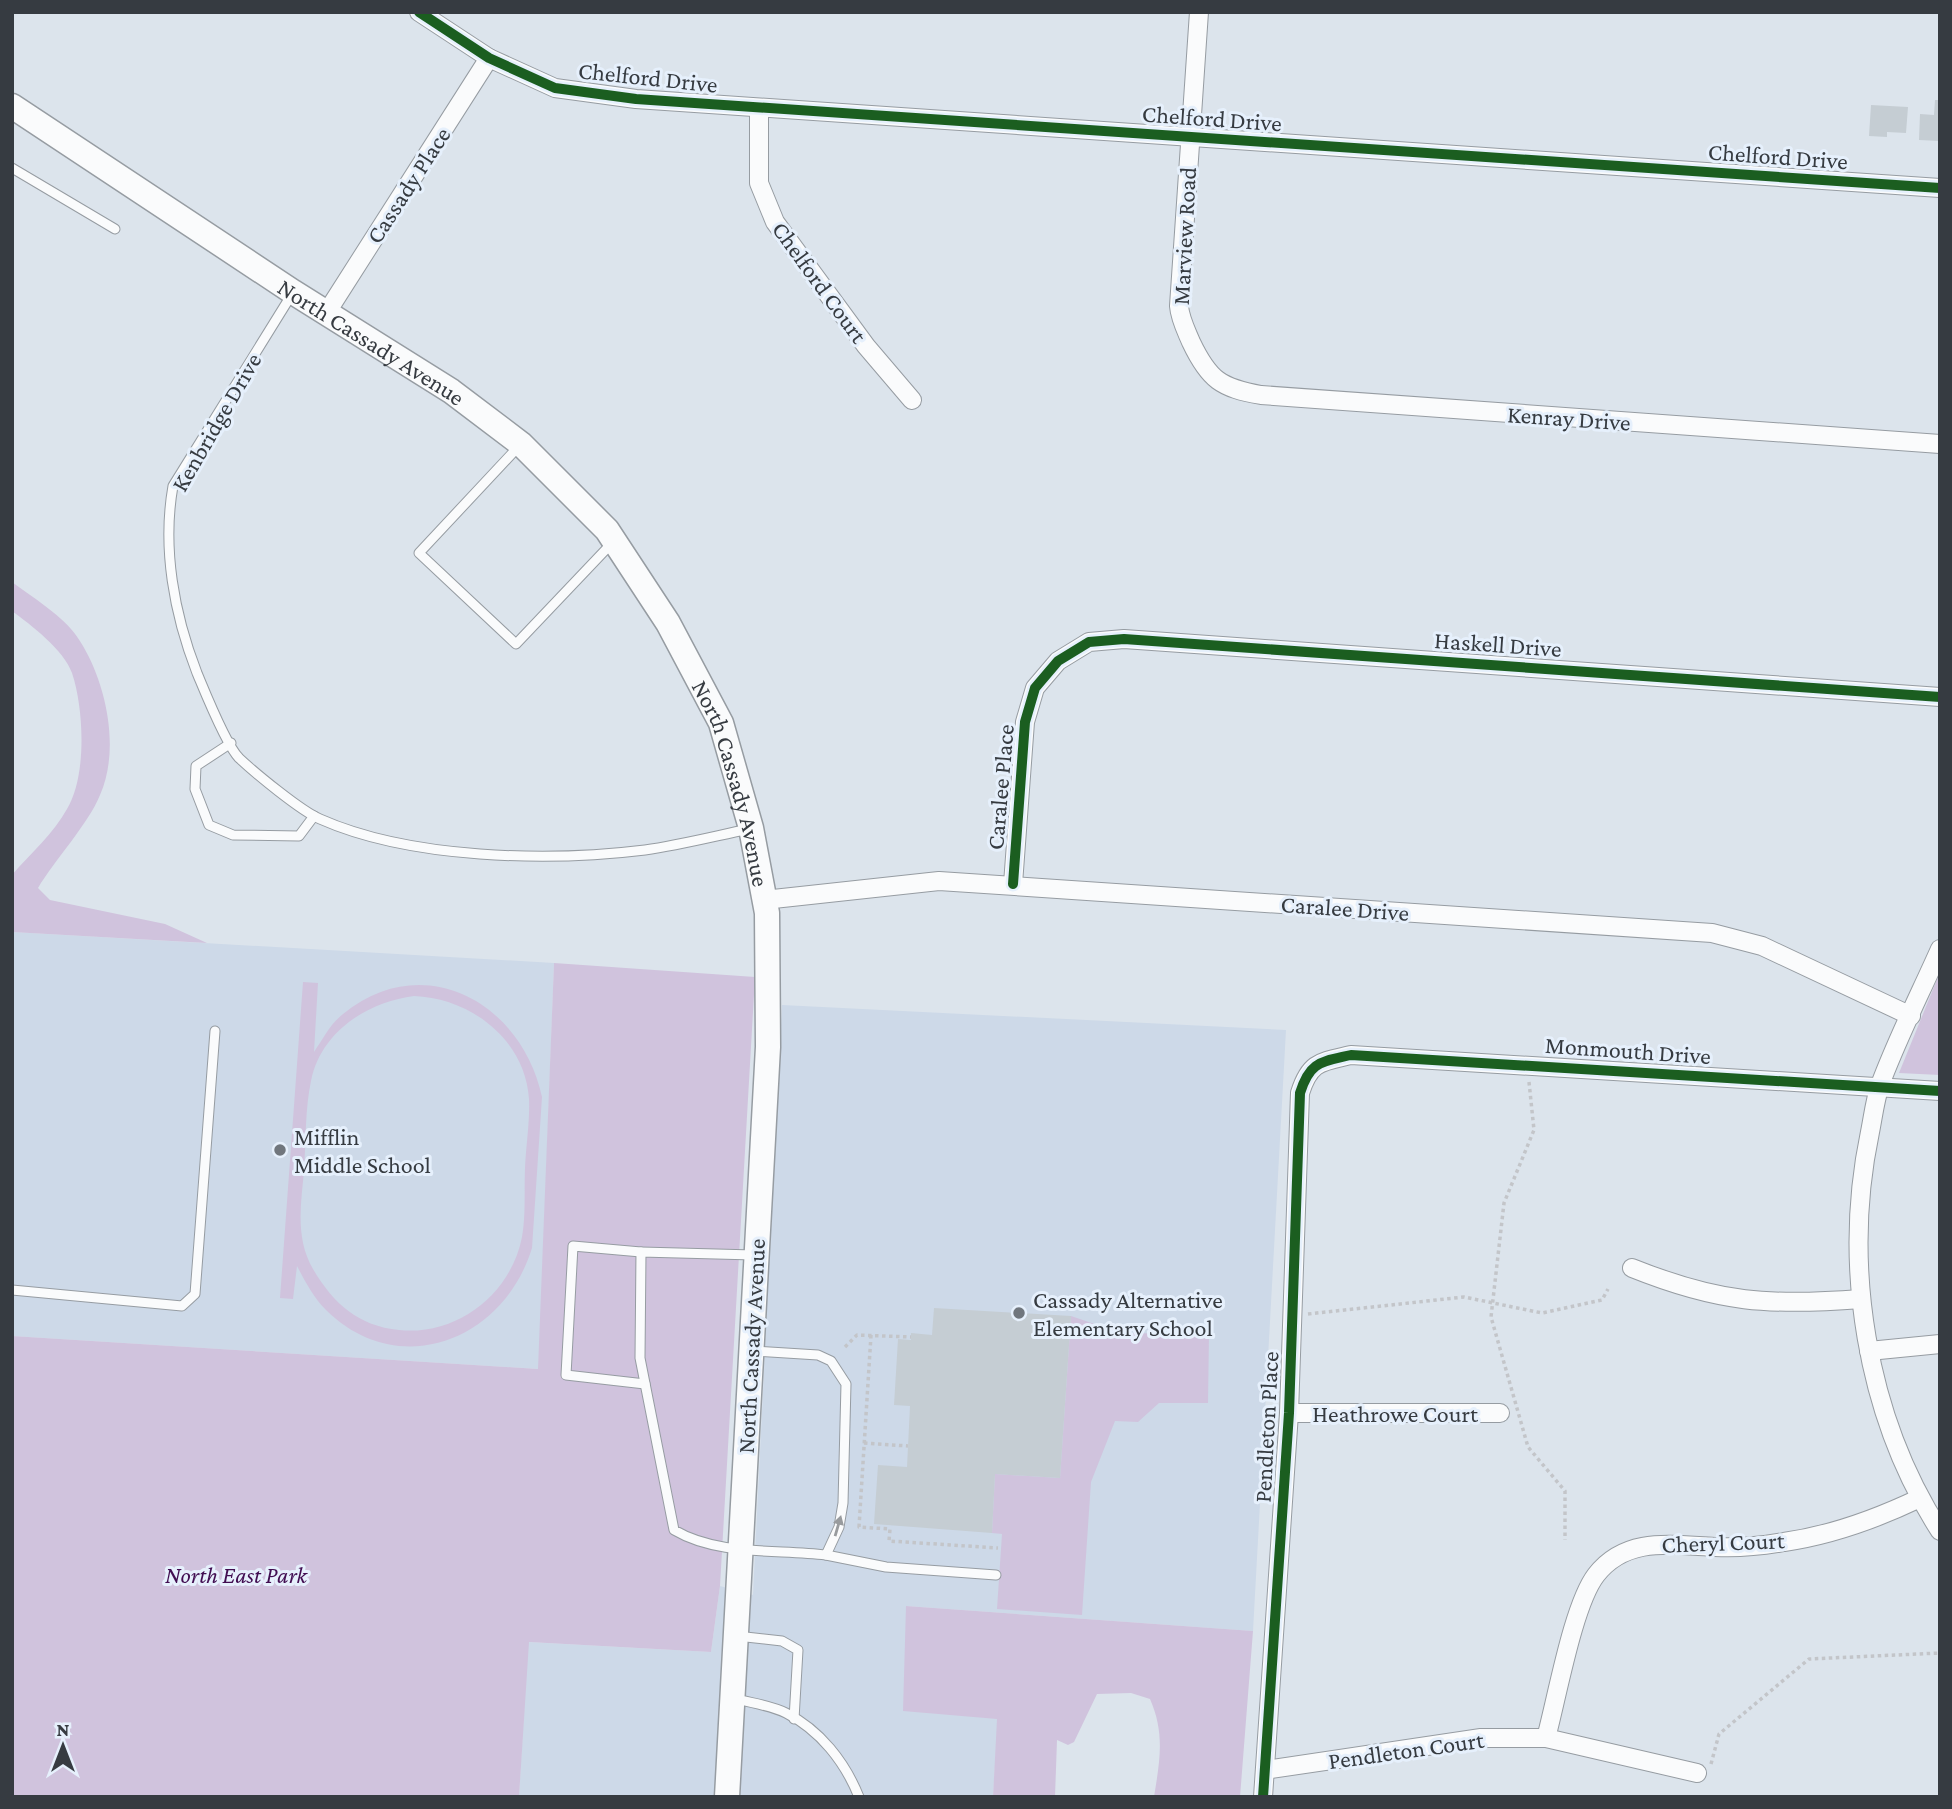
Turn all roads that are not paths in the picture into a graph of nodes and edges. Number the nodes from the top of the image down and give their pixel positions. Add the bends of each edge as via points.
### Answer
1 (419, 12) edge
2 (1199, 12) edge
3 (489, 58) junction
4 (12, 106) edge
5 (759, 109) junction
6 (1190, 137) junction
7 (12, 168) edge
8 (1940, 188) edge
9 (115, 229) dead end
10 (293, 292) junction
11 (327, 313) junction
12 (1205, 371) joint
13 (912, 400) dead end
14 (521, 444) junction
15 (1940, 444) edge
16 (614, 541) junction
17 (1058, 661) joint
18 (1940, 697) edge
19 (231, 743) junction
20 (314, 816) junction
21 (751, 828) junction
22 (1013, 884) junction
23 (764, 900) junction
24 (1940, 949) edge
25 (1911, 1017) junction
26 (215, 1031) dead end
27 (1315, 1064) joint
28 (1880, 1087) junction
29 (1940, 1091) edge
30 (641, 1252) junction
31 (756, 1255) junction
32 (1632, 1268) dead end
33 (12, 1290) edge
34 (1861, 1299) junction
35 (1940, 1344) edge
36 (751, 1351) junction
37 (1870, 1352) junction
38 (645, 1384) junction
39 (1289, 1413) junction
40 (1500, 1413) dead end
41 (1920, 1498) junction
42 (1940, 1531) edge
43 (741, 1549) junction
44 (826, 1555) junction
45 (996, 1575) dead end
46 (736, 1636) junction
47 (732, 1698) junction
48 (794, 1719) junction
49 (1546, 1738) junction
50 (1265, 1770) junction
51 (1703, 1773) road end
52 (727, 1797) edge
53 (859, 1797) edge
54 (1262, 1797) edge

1 - 3 street, Chelford Drive
2 - 6 street, Marview Road
3 - 5 street, Chelford Drive via 555,88
3 - 11 street, Cassady Place
4 - 10 main road, North Cassady Avenue
5 - 6 street, Chelford Drive
5 - 13 street, Chelford Court via 759,183 775,222 866,346
6 - 8 street, Chelford Drive
6 - 12 street, Marview Road via 1179,306
7 - 9 lane
10 - 11 main road, North Cassady Avenue
10 - 19 lane, Kenbridge Drive via 173,486 167,519 180,626 204,691
11 - 14 main road, North Cassady Avenue via 451,391
12 - 15 street, Kenray Drive via 1230,389 1261,396
14 - 16 main road, North Cassady Avenue
14 - 16 lane via 419,553 516,644
16 - 21 main road, North Cassady Avenue via 668,623 721,723
17 - 18 street, Haskell Drive via 1089,642 1124,639
17 - 22 street, Caralee Place via 1035,688 1025,722
19 - 20 lane, Kenbridge Drive via 237,757
19 - 20 lane via 196,766 195,789 209,825 233,835 299,836
20 - 21 lane via 363,835 420,847 536,856 645,850
21 - 23 main road, North Cassady Avenue
22 - 23 street, Caralee Drive via 939,881
22 - 25 street, Caralee Drive via 1712,933 1762,946
23 - 31 main road, North Cassady Avenue via 768,1047
24 - 25 street
25 - 28 street
26 - 33 lane via 195,1294 190,1302 183,1306
27 - 28 street, Monmouth Drive via 1351,1055
27 - 39 street, Pendleton Place via 1300,1093
28 - 29 street, Monmouth Drive
28 - 34 street via 1865,1156 1858,1220
30 - 31 lane
30 - 38 lane via 640,1357
30 - 38 lane via 573,1246 566,1375
31 - 36 main road, North Cassady Avenue
32 - 34 street via 1700,1293 1744,1301 1794,1304
34 - 37 street
35 - 37 street
36 - 43 main road, North Cassady Avenue
44 -> 36 lane via 839,1527 843,1503 846,1384 831,1361 818,1355
37 - 41 street via 1888,1420
38 - 43 lane via 674,1530 692,1541
39 - 40 street, Heathrowe Court
39 - 50 street, Pendleton Place
41 - 42 street
41 - 49 street, Cheryl Court via 1870,1521 1782,1543 1718,1547 1664,1543 1636,1547 1611,1559 1583,1597
43 - 44 lane
43 - 46 main road, North Cassady Avenue
44 - 45 lane via 886,1567
46 - 47 main road, North Cassady Avenue
46 - 48 lane via 782,1641 798,1650
47 - 48 lane
47 - 52 main road, North Cassady Avenue
48 - 53 lane via 818,1735 849,1770
49 - 50 street, Pendleton Court via 1481,1738
49 - 51 street, Pendleton Court
50 - 54 street, Pendleton Place

